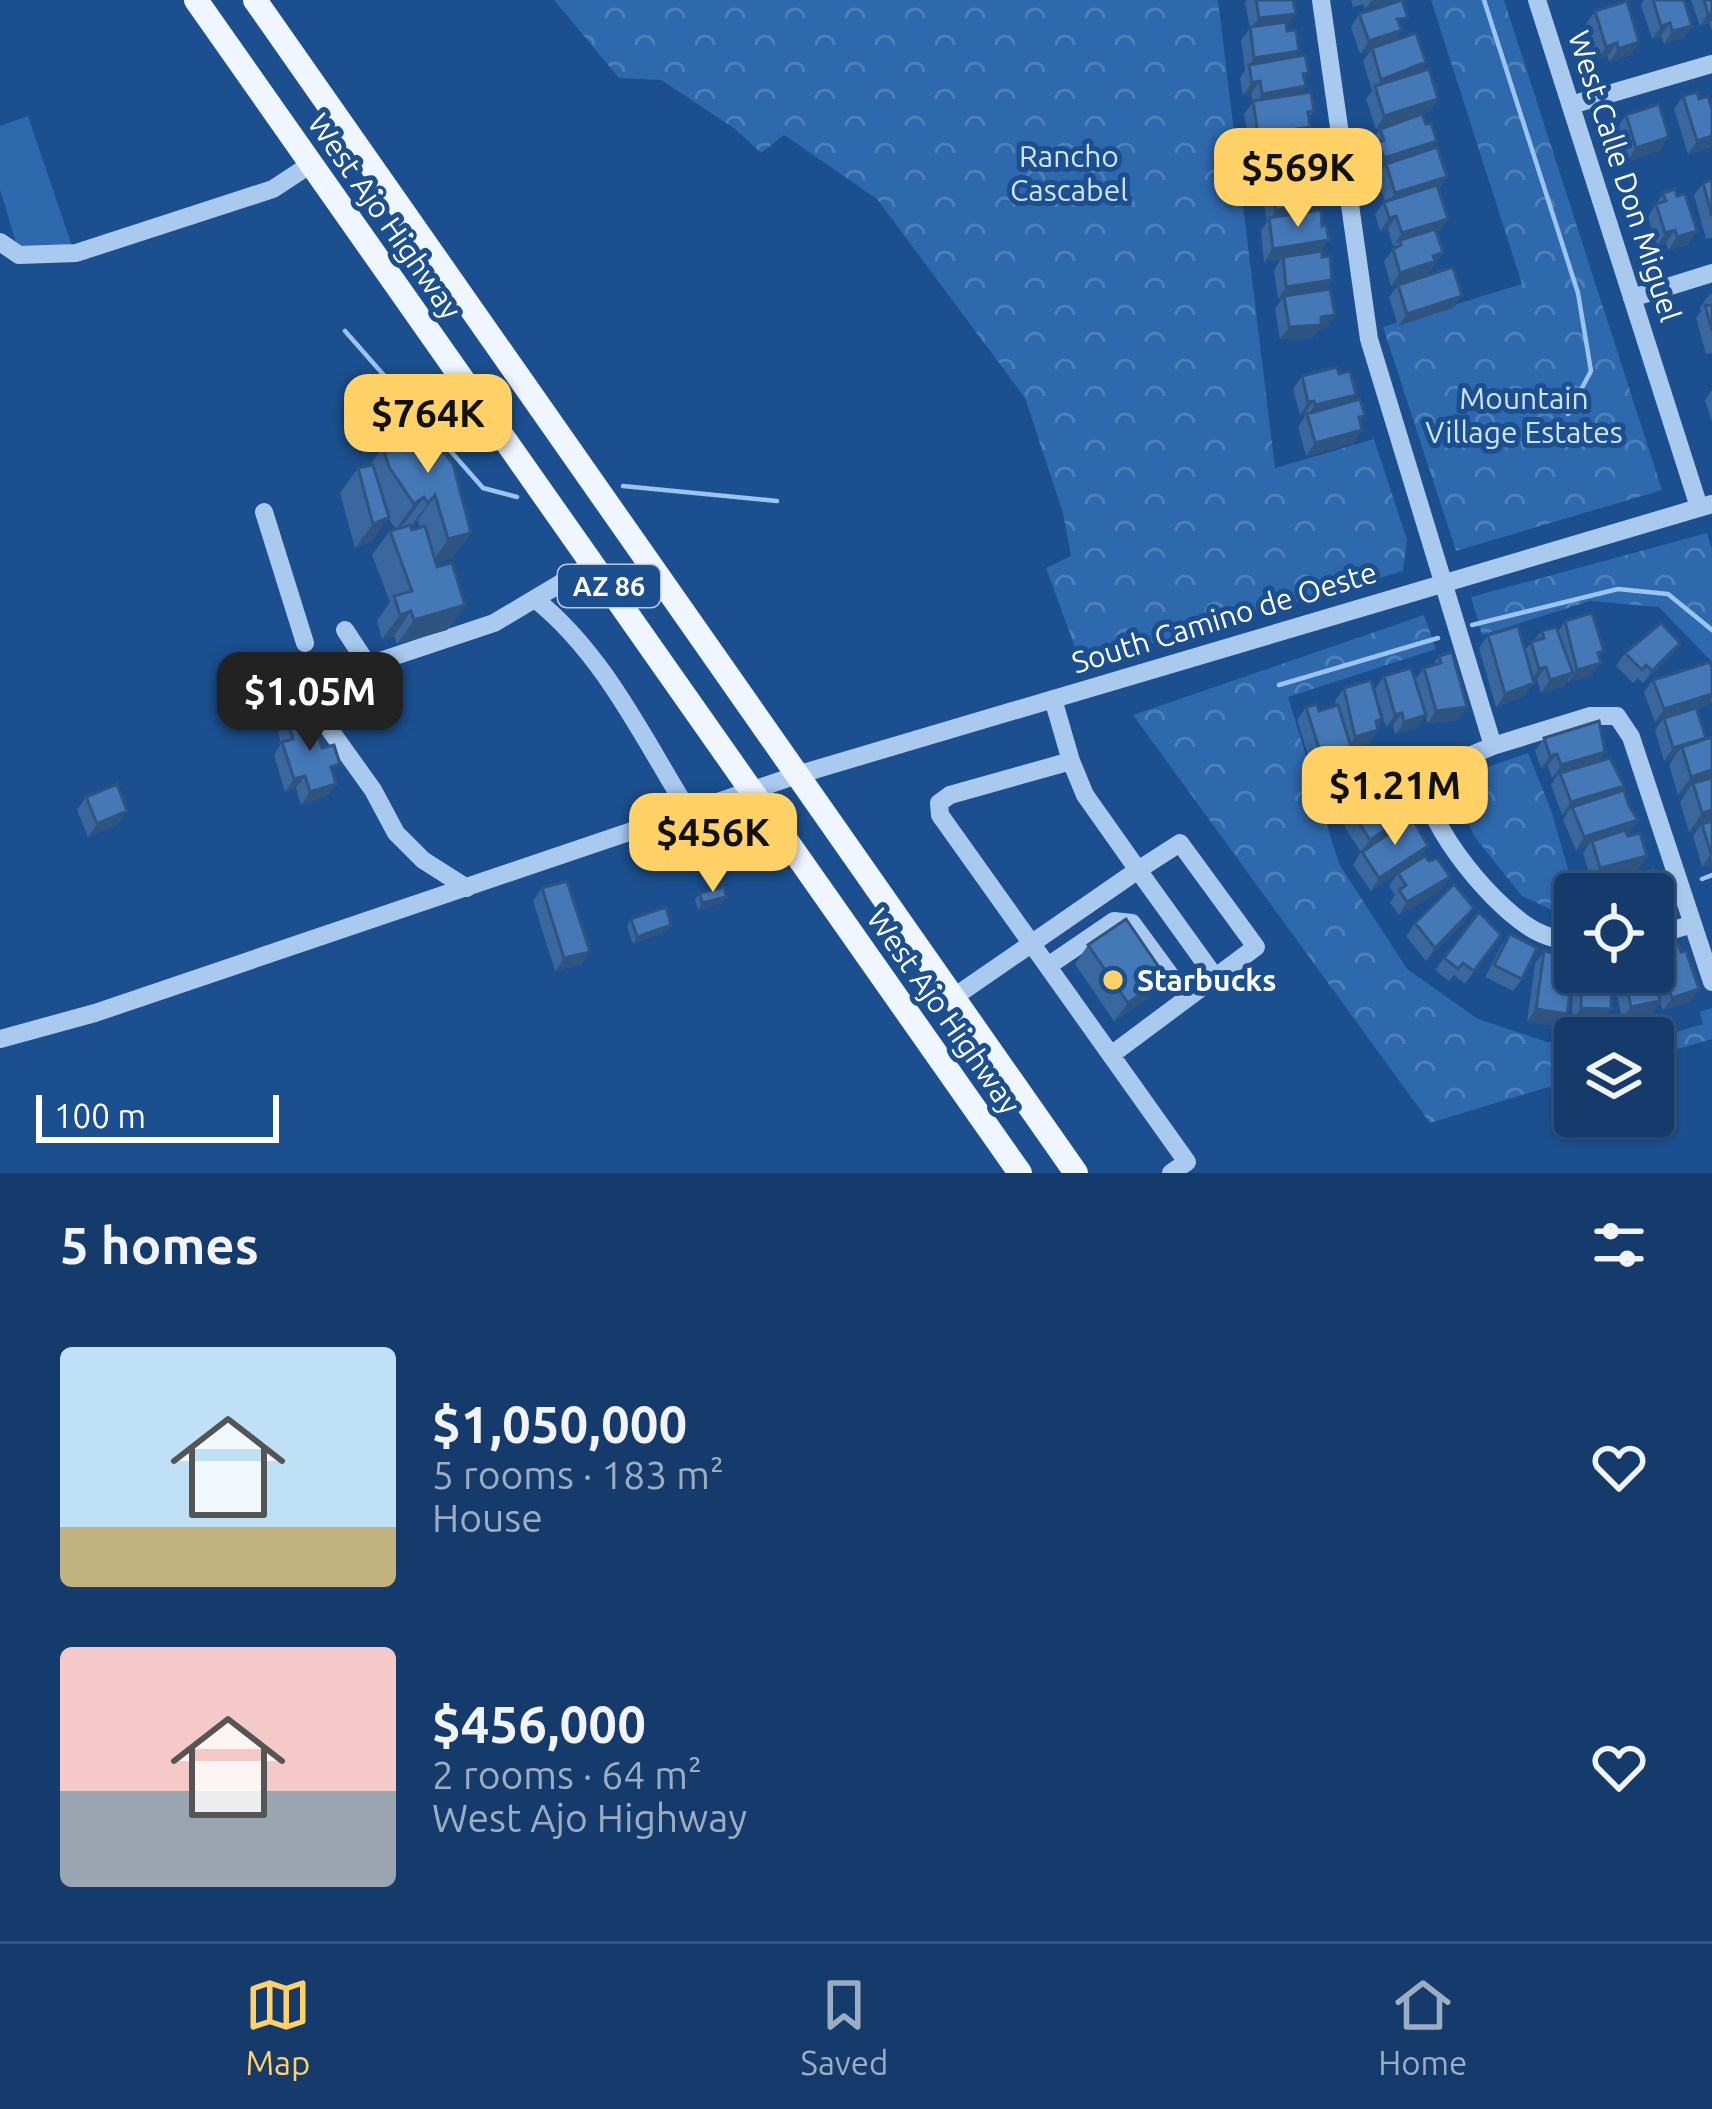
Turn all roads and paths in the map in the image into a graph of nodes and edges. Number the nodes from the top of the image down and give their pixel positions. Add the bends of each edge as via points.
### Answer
1 (196, 0) edge
2 (255, 0) edge
3 (1322, 0) edge
4 (1538, 0) edge
5 (1712, 64) edge
6 (1571, 105) junction
7 (311, 164) junction
8 (0, 242) edge
9 (1712, 273) edge
10 (1632, 298) junction
11 (1705, 506) edge
12 (264, 512) dead end
13 (593, 564) junction
14 (1442, 584) junction
15 (536, 599) junction
16 (345, 630) dead end
17 (305, 643) dead end
18 (368, 665) junction
19 (1053, 699) junction
20 (1493, 746) junction
21 (1071, 761) junction
22 (800, 774) junction
23 (753, 790) junction
24 (689, 812) junction
25 (1138, 870) junction
26 (467, 888) junction
27 (1693, 924) junction
28 (1674, 930) edge
29 (1554, 937) edge
30 (1032, 945) junction
31 (1048, 967) junction
32 (1215, 977) junction
33 (1712, 982) edge
34 (955, 997) junction
35 (1187, 998) junction
36 (0, 1039) edge
37 (1111, 1055) junction
38 (1020, 1173) edge
39 (1076, 1173) edge
40 (1172, 1173) edge

1 - 7 main road, West Ajo Highway / AZ 86
2 - 22 main road, West Ajo Highway / AZ 86
3 - 14 street via 1369,339
4 - 6 street, West Calle Don Miguel
5 - 6 street
6 - 10 street, West Calle Don Miguel
7 - 8 street via 273,189 76,253 19,256
7 - 13 main road, West Ajo Highway / AZ 86
9 - 10 street
10 - 11 street, West Calle Don Miguel
11 - 14 street, South Camino de Oeste
12 - 17 street
13 - 15 street
13 - 23 main road, West Ajo Highway / AZ 86
14 - 19 street, South Camino de Oeste
14 - 20 street
15 - 18 street via 494,623
15 - 24 street via 594,658
16 - 18 street
18 - 26 street via 365,680 325,723 396,833
19 - 21 street
19 - 22 street, South Camino de Oeste
20 - 27 street via 1590,716 1618,716
20 - 29 street via 1418,779 1453,846 1508,911
21 - 25 street
21 - 30 street via 939,803
22 - 23 street, South Camino de Oeste
22 - 34 main road, West Ajo Highway / AZ 86
23 - 24 street, South Camino de Oeste
23 - 38 main road, West Ajo Highway / AZ 86
24 - 26 street, South Camino de Oeste
25 - 30 street
25 - 32 street
25 - 32 street via 1180,843 1256,947
26 - 36 street, South Camino de Oeste
27 - 28 street
27 - 33 street
30 - 31 street
30 - 34 street
31 - 35 street via 1120,920 1132,923
31 - 37 street
32 - 35 street
34 - 39 main road, West Ajo Highway / AZ 86
35 - 37 street
37 - 40 street via 1187,1162

